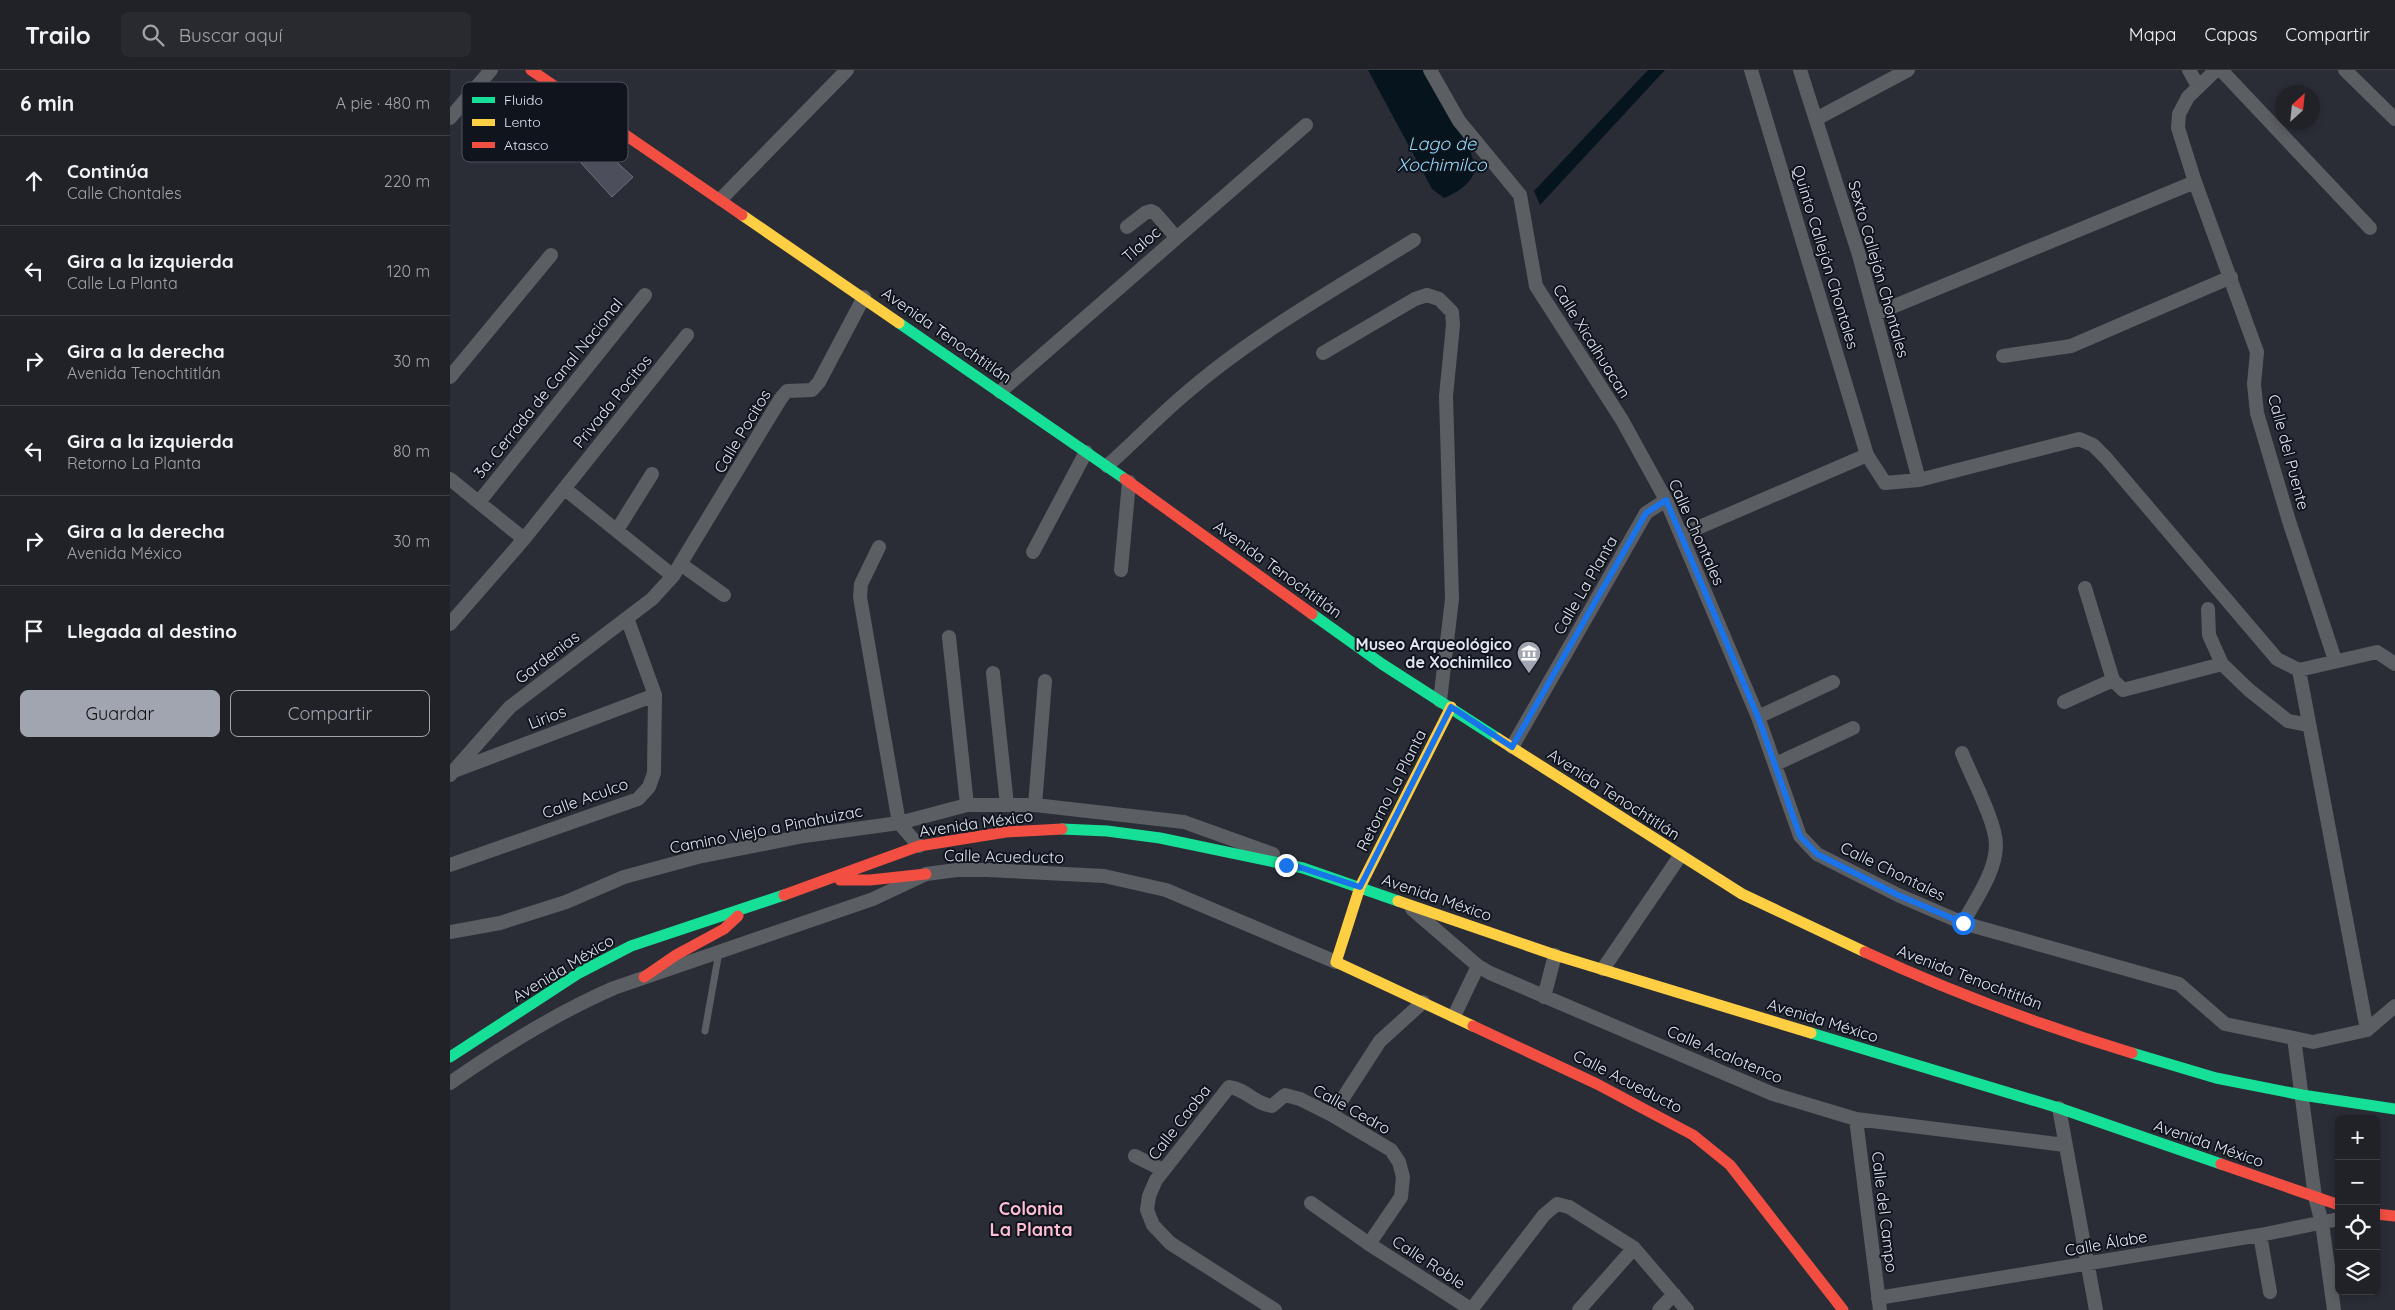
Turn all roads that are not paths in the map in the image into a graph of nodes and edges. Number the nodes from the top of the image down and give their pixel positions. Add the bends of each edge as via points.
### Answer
1 (491, 70) edge
2 (531, 70) edge
3 (847, 70) edge
4 (1430, 70) edge
5 (1751, 70) edge
6 (1800, 70) edge
7 (1908, 70) edge
8 (2189, 70) edge
9 (2216, 70) edge
10 (2221, 70) edge
11 (2345, 70) edge
12 (481, 82) edge
13 (549, 82) edge
14 (2198, 86) junction
15 (462, 104) edge
16 (450, 118) edge
17 (1816, 119) junction
18 (2395, 119) edge
19 (1306, 125) dead end
20 (628, 136) edge
21 (2195, 182) junction
22 (721, 199) junction
23 (1126, 227) dead end
24 (2370, 228) dead end
25 (1176, 237) junction
26 (1414, 240) dead end
27 (551, 255) dead end
28 (2231, 277) junction
29 (645, 295) dead end
30 (864, 297) junction
31 (1875, 314) junction
32 (687, 335) dead end
33 (1323, 353) dead end
34 (2003, 356) dead end
35 (450, 377) edge
36 (1000, 392) junction
37 (1622, 420) joint
38 (1086, 452) junction
39 (1867, 454) junction
40 (1107, 466) junction
41 (652, 474) dead end
42 (450, 479) edge
43 (1919, 480) junction
44 (1129, 482) junction
45 (565, 488) junction
46 (1666, 500) junction
47 (479, 502) junction
48 (617, 530) junction
49 (1681, 535) junction
50 (524, 539) junction
51 (879, 547) dead end
52 (1033, 552) dead end
53 (1121, 570) dead end
54 (678, 571) junction
55 (2085, 588) dead end
56 (724, 594) dead end
57 (2208, 609) dead end
58 (627, 618) junction
59 (450, 624) edge
60 (949, 637) dead end
61 (2335, 660) junction
62 (2222, 664) junction
63 (2395, 664) edge
64 (2299, 670) junction
65 (993, 673) dead end
66 (2113, 680) junction
67 (1045, 681) dead end
68 (1833, 682) dead end
69 (655, 695) junction
70 (2064, 702) dead end
71 (1445, 704) junction
72 (1758, 717) junction
73 (2309, 725) junction
74 (1852, 728) dead end
75 (1512, 747) junction
76 (1962, 753) dead end
77 (1776, 764) junction
78 (451, 773) edge
79 (967, 805) junction
80 (1007, 805) junction
81 (1035, 805) junction
82 (900, 822) junction
83 (919, 846) junction
84 (1680, 856) junction
85 (450, 865) edge
86 (1302, 868) junction
87 (926, 874) junction
88 (823, 880) junction
89 (1360, 887) junction
90 (1406, 904) junction
91 (742, 911) junction
92 (1963, 923) junction
93 (451, 934) edge
94 (719, 952) junction
95 (1555, 955) junction
96 (1336, 962) junction
97 (1478, 966) junction
98 (1603, 969) junction
99 (644, 977) junction
100 (1544, 997) junction
101 (1423, 1002) junction
102 (2395, 1006) edge
103 (1454, 1016) junction
104 (2367, 1030) junction
105 (705, 1031) dead end
106 (2294, 1038) junction
107 (450, 1057) edge
108 (450, 1083) edge
109 (1229, 1087) joint
110 (2302, 1095) junction
111 (2059, 1108) junction
112 (2395, 1109) edge
113 (1332, 1115) junction
114 (1856, 1119) junction
115 (2065, 1145) junction
116 (1135, 1156) dead end
117 (1160, 1175) junction
118 (2315, 1197) junction
119 (1311, 1203) dead end
120 (2335, 1204) edge
121 (2380, 1214) edge
122 (2395, 1216) edge
123 (2335, 1220) edge
124 (2322, 1223) junction
125 (2260, 1235) junction
126 (1368, 1244) junction
127 (1634, 1248) junction
128 (2088, 1264) junction
129 (2270, 1292) dead end
130 (1674, 1294) junction
131 (1879, 1304) edge
132 (1275, 1310) edge
133 (1472, 1310) edge
134 (1579, 1310) edge
135 (1659, 1310) edge
136 (1687, 1310) edge
137 (1843, 1310) edge
138 (2096, 1310) edge
139 (2334, 1310) edge

1 - 12 street
2 - 13 main road, Avenida Tenochtitlán
3 - 22 street
4 - 37 street, Calle Xicalhuacan via 1459,121 1520,195 1536,286
5 - 39 street, Quinto Callejón Chontales
6 - 17 street, Sexto Callejón Chontales
7 - 17 street
8 - 14 street
9 - 14 street, Calle del Puente
10 - 24 street
11 - 18 street
14 - 21 street, Calle del Puente via 2179,114 2178,128
15 - 16 street
17 - 31 street, Sexto Callejón Chontales
19 - 25 street, Tlaloc
20 - 22 main road, Avenida Tenochtitlán
21 - 28 street, Calle del Puente
21 - 31 street
22 - 30 main road, Avenida Tenochtitlán
23 - 25 street via 1151,211
25 - 36 street, Tlaloc
26 - 40 street via 1228,360 1185,394
27 - 35 street
28 - 34 street via 2071,346
28 - 61 street, Calle del Puente via 2257,352 2254,384 2257,413
29 - 47 street, 3a. Cerrada de Canal Nacional
30 - 36 main road, Avenida Tenochtitlán
30 - 54 street, Calle Pocitos via 820,382 812,390 787,391 781,398
31 - 43 street, Sexto Callejón Chontales
32 - 45 street, Privada Pocitos
33 - 71 street via 1427,295 1439,299 1452,312 1446,396 1452,599
36 - 38 main road, Avenida Tenochtitlán
37 - 46 street, Calle Chontales
38 - 40 main road, Avenida Tenochtitlán
38 - 52 street
39 - 43 street, Quinto Callejón Chontales via 1885,483
39 - 49 street
40 - 44 main road, Avenida Tenochtitlán
41 - 48 street
42 - 47 street
43 - 64 street via 2079,439 2094,445 2277,659
44 - 53 street
44 - 71 main road, Avenida Tenochtitlán via 1382,664
45 - 48 street
45 - 50 street, Privada Pocitos
46 - 49 street, Calle Chontales
46 - 75 street, Calle La Planta via 1646,513
47 - 50 street
48 - 54 street
49 - 72 street, Calle Chontales
50 - 59 street, Privada Pocitos
51 - 82 street via 861,584 860,597
54 - 56 street
54 - 58 street, Gardenias via 652,599
55 - 66 street
57 - 62 street via 2209,635
58 - 69 street, Calle Aculco
58 - 78 street, Gardenias via 510,707
60 - 79 street
61 - 63 street via 2377,652
61 - 64 street
62 - 66 street via 2123,690
62 - 73 street via 2288,721
64 - 73 street
65 - 80 street
66 - 70 street
67 - 81 street
68 - 72 street
69 - 78 street, Lirios
69 - 85 street, Calle Aculco via 654,773 649,787 638,799
71 - 75 main road, Avenida Tenochtitlán
71 - 89 main road, Retorno La Planta
72 - 77 street, Calle Chontales
73 - 104 street
74 - 77 street
75 - 84 main road, Avenida Tenochtitlán
76 - 92 street via 1993,827 1996,844 1992,866
77 - 92 street, Calle Chontales via 1800,836 1817,854
79 - 80 street, Camino Viejo a Pinahuizac
79 - 82 street, Camino Viejo a Pinahuizac
80 - 81 street, Camino Viejo a Pinahuizac
81 - 86 street, Camino Viejo a Pinahuizac via 1184,822 1293,861
82 - 83 street
82 - 93 street, Camino Viejo a Pinahuizac via 804,836 698,857 624,877 566,902 500,923
83 - 86 main road, Avenida México via 1006,832 1054,829 1107,831 1160,838
83 - 88 main road, Avenida México
84 - 98 street
84 - 110 main road, Avenida Tenochtitlán via 1742,894 1904,970 2083,1038 2216,1078
86 - 89 main road, Avenida México
87 - 88 main road via 870,880
87 - 94 street, Calle Acueducto via 873,899
87 - 96 street, Calle Acueducto via 986,870 1104,876 1136,882 1166,890
88 - 91 main road, Avenida México
89 - 90 main road, Avenida México
89 - 96 main road
90 - 95 main road, Avenida México
90 - 97 street, Calle Acalotenco
91 - 99 main road via 724,929
91 - 107 main road, Avenida México via 631,946 603,959
92 - 106 street, Calle Chontales via 2179,984 2225,1024
94 - 99 street, Calle Acueducto
94 - 105 lane
95 - 98 main road, Avenida México
95 - 100 street
96 - 101 main road, Calle Acueducto
97 - 100 street, Calle Acalotenco
97 - 103 street
98 - 111 main road, Avenida México
99 - 108 street, Calle Acueducto via 584,1001 493,1053
100 - 114 street, Calle Acalotenco via 1773,1094
101 - 103 main road, Calle Acueducto
101 - 113 street via 1380,1041
102 - 104 street, Calle Chontales
103 - 137 main road, Calle Acueducto via 1597,1084 1693,1135 1730,1165
104 - 106 street, Calle Chontales via 2313,1042
106 - 110 street
109 - 113 street, Calle Cedro via 1239,1088 1261,1105 1272,1106 1285,1095
109 - 117 street, Calle Caoba
110 - 112 main road, Avenida Tenochtitlán
110 - 118 street
111 - 115 street
111 - 118 main road, Avenida México
113 - 126 street, Calle Cedro via 1391,1150 1399,1162 1401,1197
114 - 115 street, Calle Acalotenco
114 - 131 street, Calle del Campo
115 - 128 street
116 - 117 street
117 - 132 street, Calle Caoba via 1149,1196 1147,1210 1153,1225 1170,1243
118 - 120 main road, Avenida México
118 - 124 street
119 - 126 street, Calle Roble
121 - 122 main road
123 - 124 street, Calle Álabe
124 - 125 street, Calle Álabe
124 - 139 street
125 - 128 street, Calle Álabe
125 - 129 street
126 - 133 street, Calle Roble
127 - 130 street
127 - 133 street via 1568,1207 1557,1204 1544,1215
127 - 134 street
128 - 131 street, Calle Álabe
128 - 138 street
130 - 135 street
130 - 136 street

